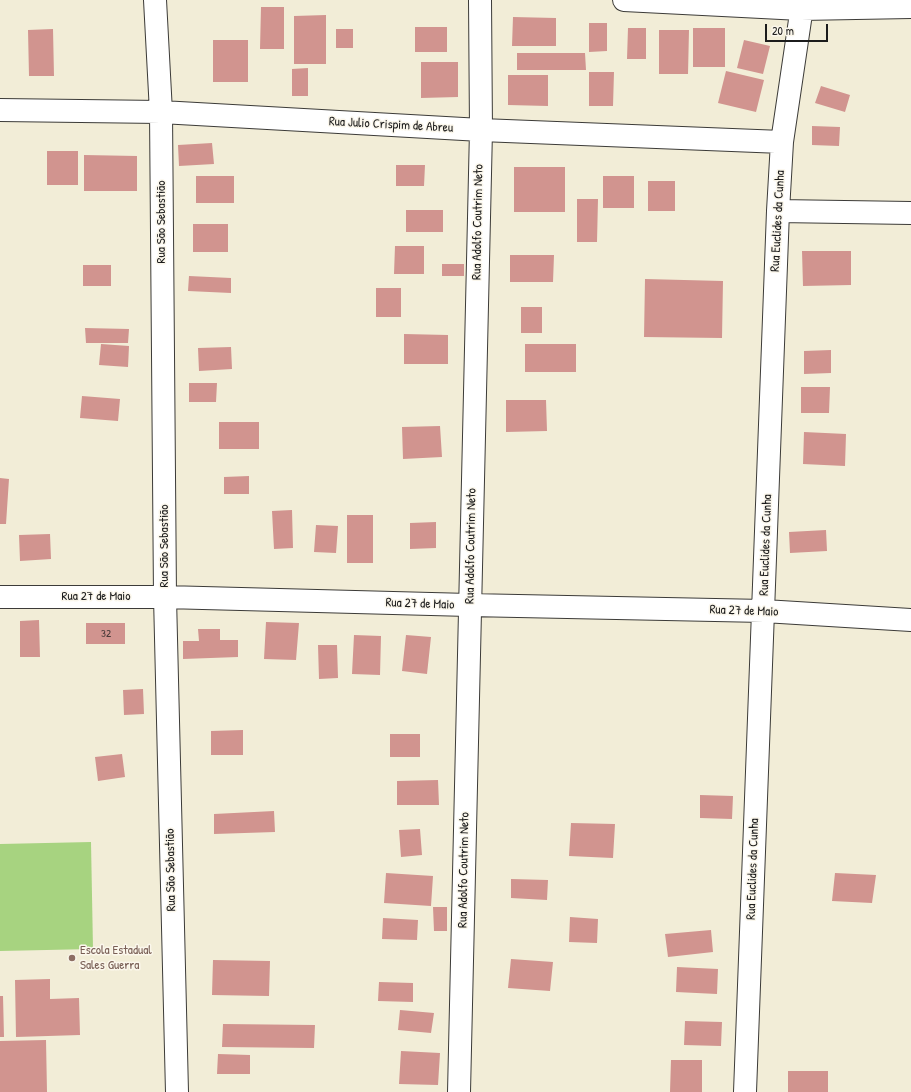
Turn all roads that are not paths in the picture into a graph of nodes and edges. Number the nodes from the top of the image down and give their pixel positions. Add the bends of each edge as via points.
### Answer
1 (155, 0) edge
2 (480, 0) edge
3 (624, 0) edge
4 (802, 5) edge
5 (911, 7) edge
6 (0, 110) edge
7 (162, 112) junction
8 (481, 130) junction
9 (782, 142) junction
10 (778, 211) junction
11 (911, 213) edge
12 (0, 597) edge
13 (165, 597) junction
14 (469, 605) junction
15 (764, 611) junction
16 (911, 620) edge
17 (177, 1092) edge
18 (459, 1092) edge
19 (745, 1092) edge

1 - 7 street, Rua São Sebastião
2 - 8 street, Rua Adolfo Coutrim Neto
3 - 4 street
4 - 5 street
4 - 9 street, Rua Euclides da Cunha
6 - 7 street, Rua Julio Crispim de Abreu
7 - 8 street, Rua Julio Crispim de Abreu
7 - 13 street, Rua São Sebastião
8 - 9 street, Rua Julio Crispim de Abreu
8 - 14 street, Rua Adolfo Coutrim Neto
9 - 10 street, Rua Euclides da Cunha
10 - 11 street
10 - 15 street, Rua Euclides da Cunha
12 - 13 street, Rua 27 de Maio
13 - 14 street, Rua 27 de Maio
13 - 17 street, Rua São Sebastião
14 - 15 street, Rua 27 de Maio
14 - 18 street, Rua Adolfo Coutrim Neto
15 - 16 street, Rua 27 de Maio
15 - 19 street, Rua Euclides da Cunha

